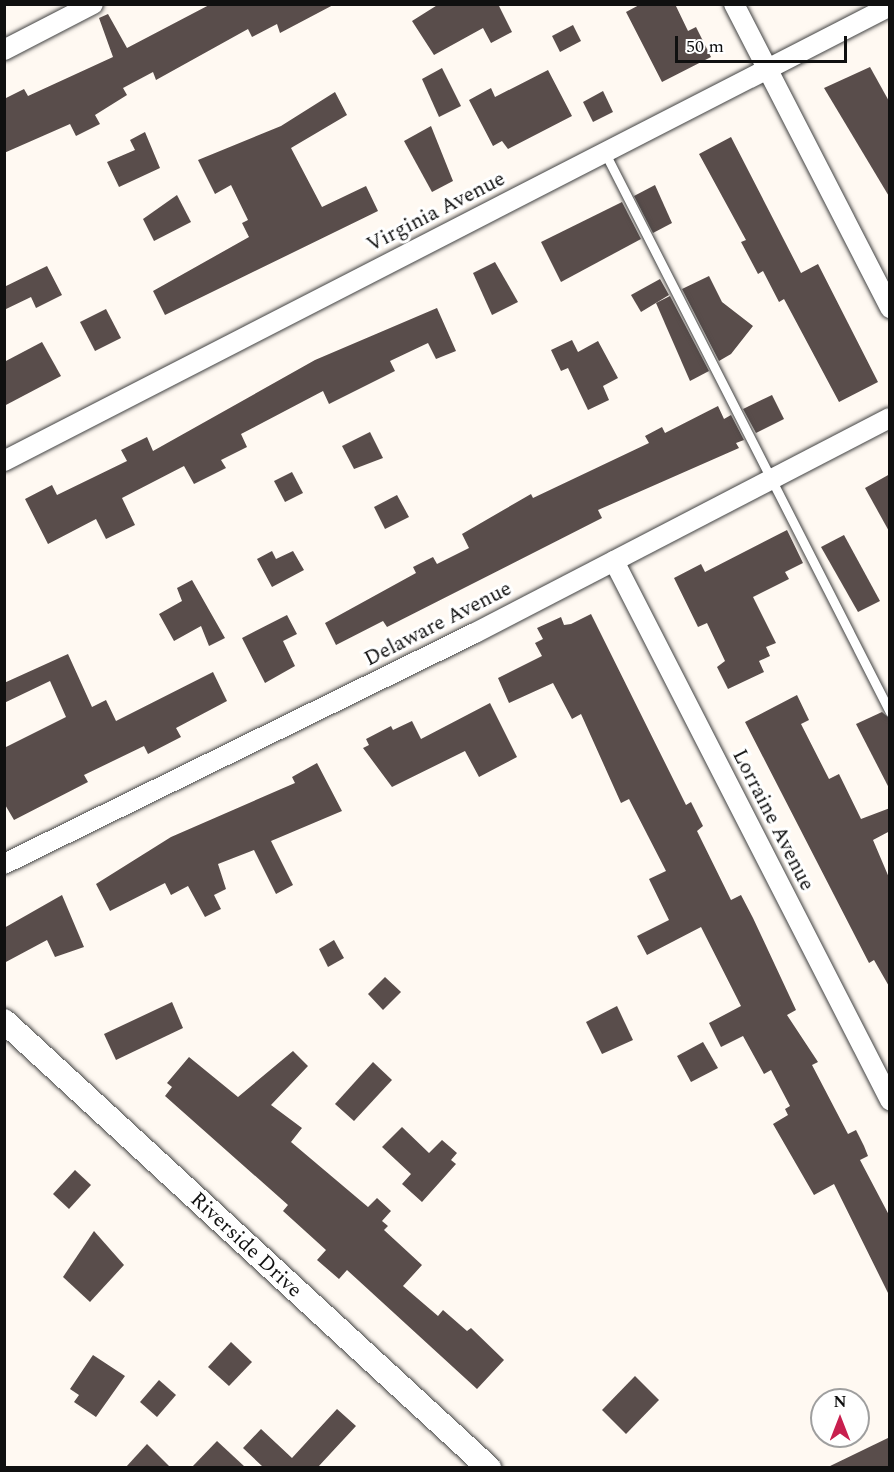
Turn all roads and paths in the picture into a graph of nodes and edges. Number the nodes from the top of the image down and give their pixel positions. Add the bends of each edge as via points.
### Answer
1 (93, 4) edge
2 (734, 4) edge
3 (890, 6) edge
4 (4, 50) edge
5 (767, 69) junction
6 (605, 153) junction
7 (890, 308) edge
8 (890, 418) edge
9 (4, 461) edge
10 (770, 480) junction
11 (614, 561) junction
12 (890, 712) edge
13 (4, 864) edge
14 (4, 1021) edge
15 (890, 1100) edge
16 (489, 1467) edge

1 - 4 street
2 - 5 street
3 - 5 street, Virginia Avenue
5 - 6 street, Virginia Avenue
5 - 7 street
6 - 9 street, Virginia Avenue
6 - 10 lane
8 - 10 street, Delaware Avenue
10 - 11 street, Delaware Avenue
10 - 12 lane
11 - 13 street, Delaware Avenue
11 - 15 street, Lorraine Avenue
14 - 16 street, Riverside Drive

